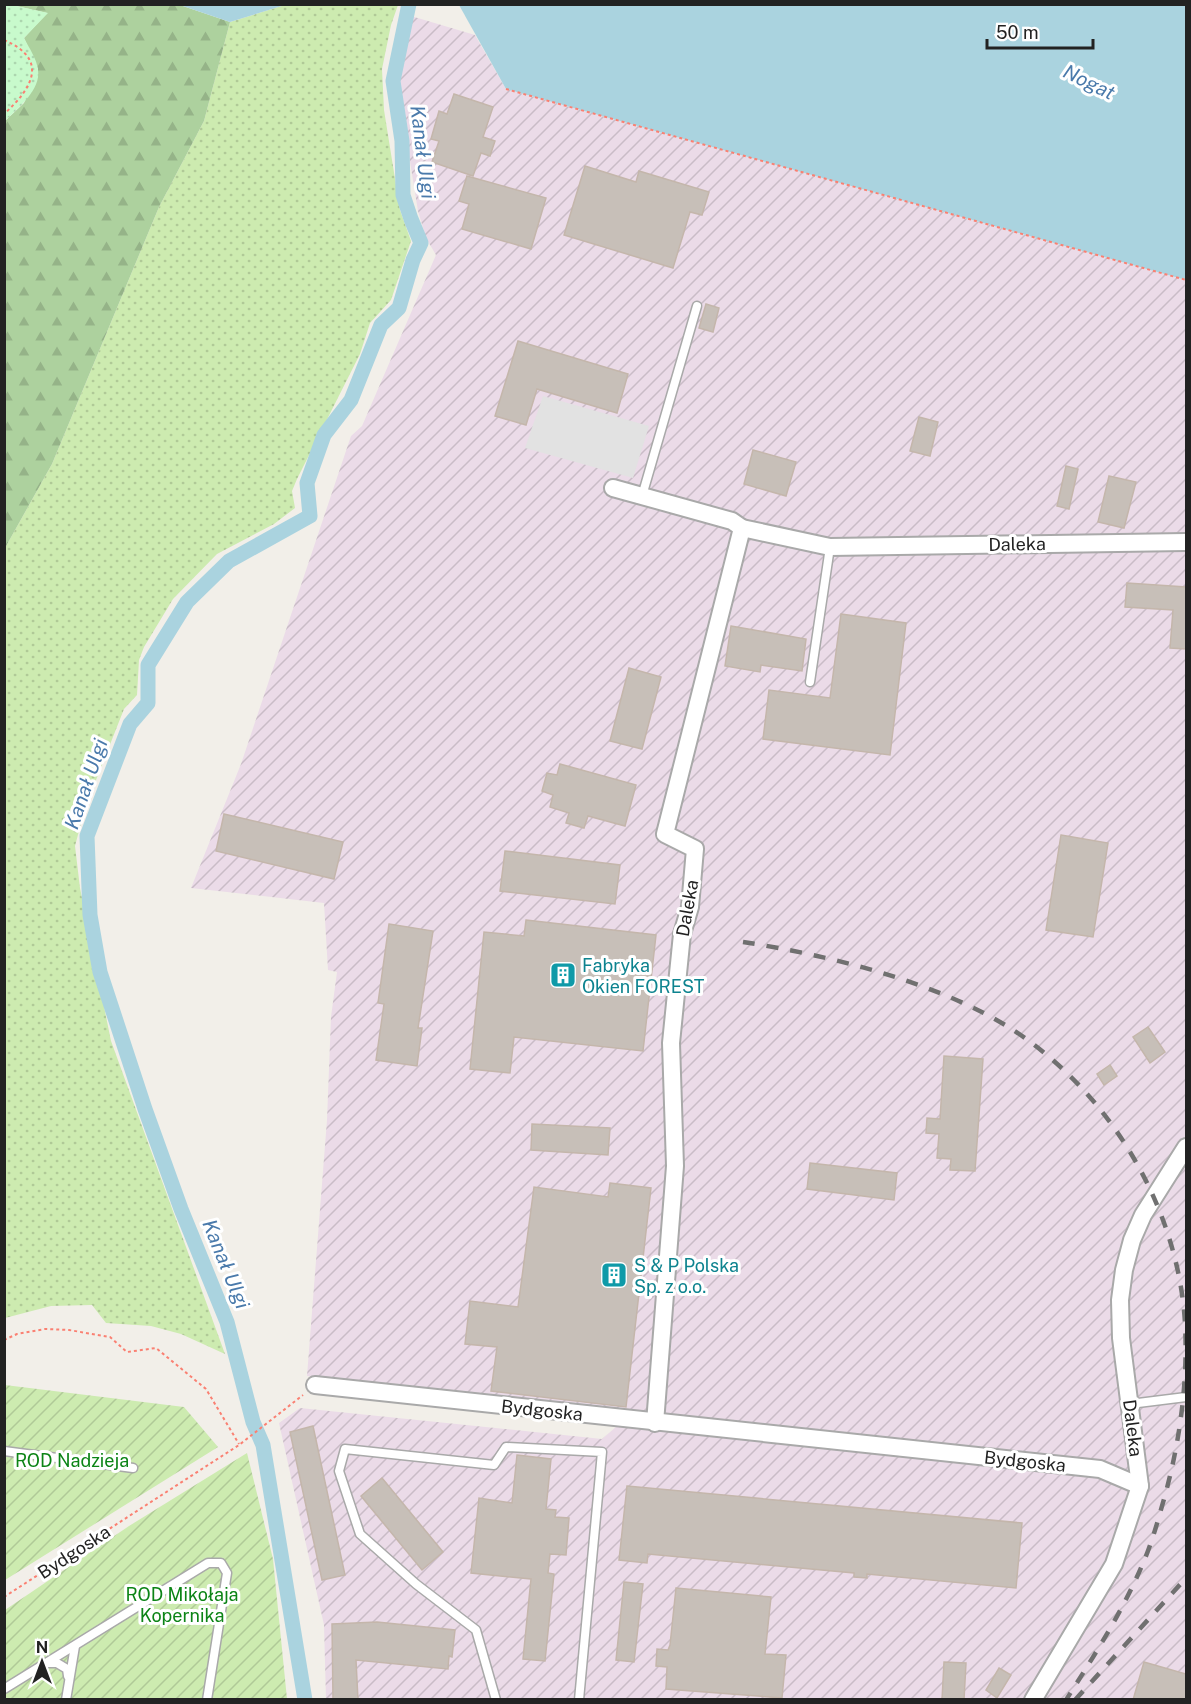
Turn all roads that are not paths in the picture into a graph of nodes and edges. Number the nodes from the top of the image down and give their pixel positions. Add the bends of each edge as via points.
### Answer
1 (697, 306) dead end
2 (613, 488) dead end
3 (642, 496) junction
4 (741, 528) junction
5 (1186, 542) edge
6 (830, 547) junction
7 (810, 682) dead end
8 (1186, 1147) edge
9 (315, 1385) road end
10 (1186, 1397) edge
11 (1130, 1404) junction
12 (655, 1423) junction
13 (4, 1451) edge
14 (133, 1468) dead end
15 (1140, 1486) junction
16 (75, 1646) junction
17 (48, 1663) junction
18 (69, 1679) junction
19 (4, 1689) edge
20 (66, 1700) edge
21 (207, 1700) edge
22 (496, 1700) edge
23 (579, 1700) edge
24 (1033, 1700) edge

1 - 3 lane
2 - 3 street, Daleka
3 - 4 street, Daleka via 732,521
4 - 6 street, Daleka
4 - 12 street, Daleka via 665,834 695,849 671,1043 675,1167
5 - 6 street, Daleka
6 - 7 lane
8 - 11 street, Daleka via 1143,1215 1124,1270 1121,1338
9 - 12 street, Bydgoska
10 - 11 lane
11 - 15 street, Daleka
12 - 15 street, Bydgoska via 1100,1469
13 - 14 lane
15 - 24 street, Daleka via 1114,1564
16 - 17 lane
16 - 18 lane
16 - 21 lane via 208,1563 221,1563 227,1573
17 - 18 lane via 67,1669
17 - 19 lane
18 - 20 lane
22 - 23 lane via 476,1630 360,1534 339,1471 345,1449 494,1465 506,1447 602,1452

